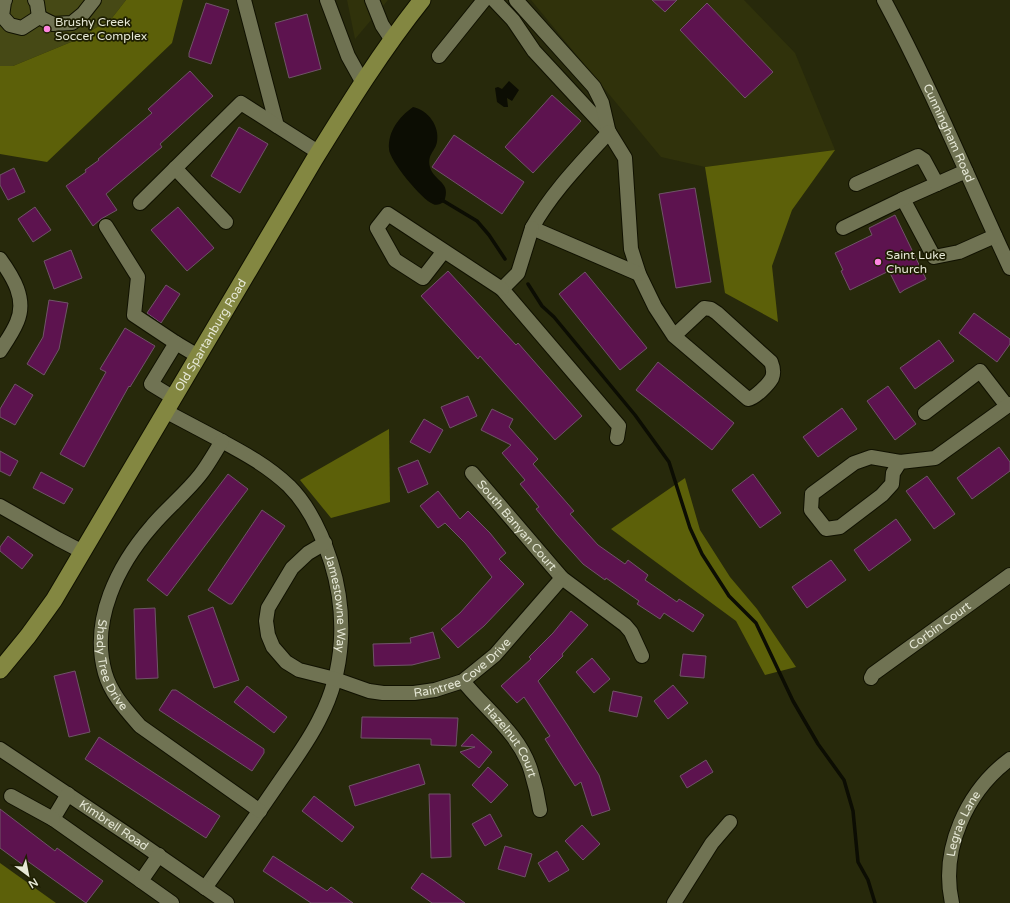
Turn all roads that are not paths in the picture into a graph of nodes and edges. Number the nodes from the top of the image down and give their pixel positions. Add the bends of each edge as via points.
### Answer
1 (5, 0) edge
2 (35, 0) edge
3 (94, 0) edge
4 (244, 0) edge
5 (327, 0) edge
6 (372, 0) edge
7 (422, 0) edge
8 (484, 0) edge
9 (494, 0) edge
10 (516, 0) edge
11 (884, 0) edge
12 (39, 17) junction
13 (392, 40) junction
14 (439, 56) dead end
15 (362, 83) junction
16 (277, 126) junction
17 (609, 132) junction
18 (318, 152) junction
19 (175, 168) junction
20 (966, 171) junction
21 (856, 184) dead end
22 (937, 184) junction
23 (903, 199) junction
24 (140, 203) dead end
25 (226, 222) dead end
26 (106, 226) dead end
27 (532, 228) junction
28 (843, 228) dead end
29 (995, 236) junction
30 (444, 251) junction
31 (0, 259) edge
32 (1010, 268) edge
33 (640, 274) junction
34 (502, 289) junction
35 (674, 336) junction
36 (176, 343) junction
37 (0, 352) edge
38 (198, 356) junction
39 (170, 405) junction
40 (1009, 405) edge
41 (925, 413) dead end
42 (617, 438) dead end
43 (222, 441) junction
44 (900, 462) junction
45 (472, 473) dead end
46 (0, 506) edge
47 (325, 544) junction
48 (83, 552) junction
49 (1010, 575) edge
50 (562, 578) junction
51 (642, 656) dead end
52 (0, 670) edge
53 (871, 678) dead end
54 (335, 680) junction
55 (463, 681) junction
56 (0, 749) edge
57 (1010, 759) edge
58 (68, 794) junction
59 (11, 796) dead end
60 (540, 810) dead end
61 (260, 811) junction
62 (53, 819) junction
63 (730, 822) dead end
64 (159, 855) junction
65 (141, 882) junction
66 (205, 888) junction
67 (172, 903) edge
68 (227, 903) edge
69 (674, 903) edge
70 (952, 903) edge

1 - 12 street via 2,16 10,25 22,28
2 - 12 street via 38,3
3 - 12 street via 83,14 72,22 53,24
4 - 16 street
5 - 15 street via 348,56
6 - 13 street via 382,25
7 - 13 main road, Old Spartanburg Road
8 - 14 street
9 - 17 street via 513,20 534,51
10 - 17 street via 594,87 602,103
11 - 20 street, Cunningham Road
13 - 15 main road, Old Spartanburg Road
15 - 18 main road, Old Spartanburg Road
16 - 18 street
16 - 19 street via 241,103
17 - 27 street via 557,190
17 - 33 street via 625,158 632,249
18 - 38 main road, Old Spartanburg Road
19 - 24 street
19 - 25 street
20 - 22 street
20 - 29 street, Cunningham Road
21 - 22 street via 918,156 924,160
22 - 23 street
23 - 28 street
23 - 29 street via 934,257 959,252
26 - 36 street via 138,277 134,315
27 - 33 street
27 - 34 street via 518,273
29 - 32 street, Cunningham Road
30 - 30 street via 388,214 377,228 395,260 423,278
30 - 34 street
31 - 37 street via 14,280 20,307 16,324
33 - 35 street via 655,307
34 - 42 street via 619,426
35 - 35 street via 748,399 755,396 772,378 771,362 711,309 704,308
36 - 38 street
36 - 39 street, Jamestowne Way via 151,384
38 - 39 main road, Old Spartanburg Road
39 - 43 street, Jamestowne Way
39 - 48 main road, Old Spartanburg Road
40 - 41 street via 980,371
40 - 44 street via 935,458
43 - 47 street, Jamestowne Way via 262,464 290,487 310,514
43 - 61 street, Shady Tree Drive via 200,475 152,526 128,558 105,609 100,631 100,650 105,674 114,692 124,709 140,726
44 - 44 street via 871,457 854,463 812,494 811,510 826,529 840,527 882,495 892,484 893,473
45 - 50 street, South Banyan Court
46 - 48 street
47 - 54 street, Jamestowne Way via 335,576 341,619 340,652
47 - 54 street, Raintree Cove Drive via 308,553 292,568 268,608 266,621 273,648 286,662 298,670
48 - 52 main road, Old Spartanburg Road via 54,600
49 - 53 street, Corbin Court via 873,674
50 - 51 street, South Banyan Court via 624,625 631,632
50 - 55 street, Raintree Cove Drive via 495,655
54 - 55 street, Raintree Cove Drive via 369,691 398,694 435,690
54 - 61 street, Jamestowne Way via 310,737
55 - 60 street, Hazelnut Court via 518,744 531,770
56 - 58 street, Kimbrell Road
57 - 70 street, Legrae Lane via 985,782 963,817 951,857 949,882
58 - 62 street
58 - 64 street, Kimbrell Road
59 - 62 street
61 - 66 street, Jamestowne Way
62 - 65 street
63 - 69 street via 712,843
64 - 65 street
64 - 66 street, Kimbrell Road
65 - 67 street
66 - 68 street, Kimbrell Road

